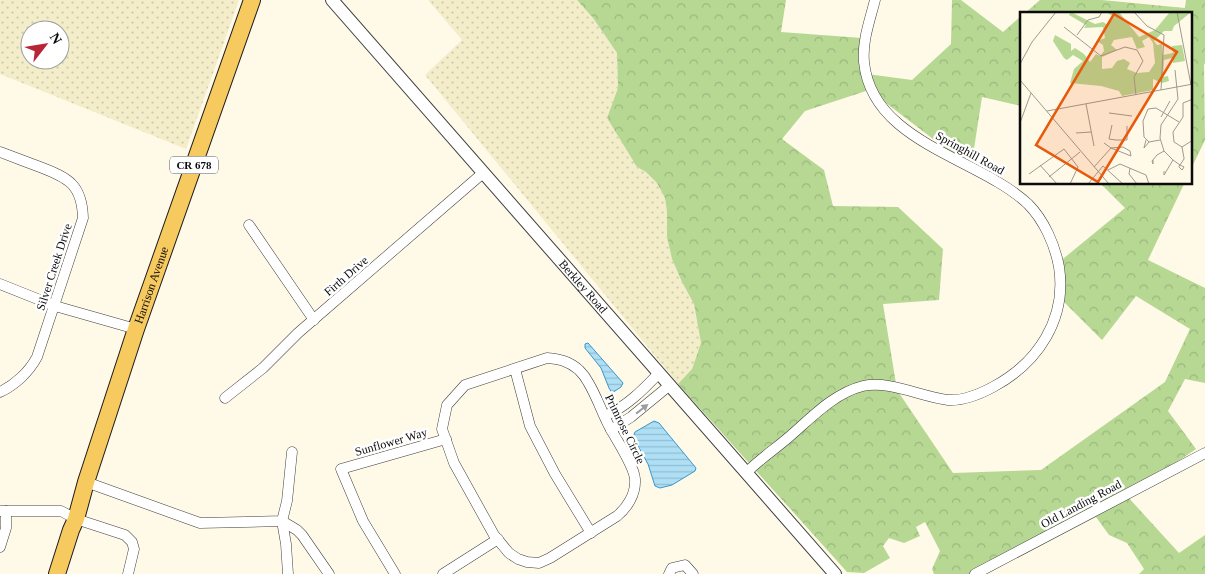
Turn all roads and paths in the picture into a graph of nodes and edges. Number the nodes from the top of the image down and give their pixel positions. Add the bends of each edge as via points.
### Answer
1 (252, 0) edge
2 (332, 0) edge
3 (875, 0) edge
4 (0, 152) edge
5 (483, 173) junction
6 (249, 225) dead end
7 (0, 284) edge
8 (55, 306) junction
9 (314, 320) junction
10 (136, 329) junction
11 (515, 369) junction
12 (659, 373) junction
13 (670, 385) junction
14 (0, 392) edge
15 (225, 398) dead end
16 (604, 416) junction
17 (611, 430) junction
18 (446, 439) junction
19 (292, 452) dead end
20 (1202, 454) edge
21 (746, 472) junction
22 (86, 482) junction
23 (3, 511) edge
24 (76, 519) junction
25 (282, 521) junction
26 (591, 533) junction
27 (498, 539) junction
28 (0, 547) edge
29 (57, 574) edge
30 (128, 574) edge
31 (288, 574) edge
32 (329, 574) edge
33 (395, 574) edge
34 (443, 574) edge
35 (669, 574) edge
36 (693, 574) edge
37 (835, 574) edge
38 (975, 574) edge

1 - 10 main road, Harrison Avenue / CR 678
2 - 5 street, Berkley Road
3 - 21 street, Springhill Road via 866,34 864,61 876,98 900,125 1003,186 1036,214 1048,234 1059,268 1059,299 1054,320 1033,357 1017,373 990,388 971,397 949,400 876,385 855,388 827,404
4 - 8 street, Silver Creek Drive via 65,178 75,187 83,206 83,218
5 - 9 street, Firth Drive
5 - 12 street, Berkley Road
6 - 9 street
7 - 8 street
8 - 10 street
8 - 14 street, Silver Creek Drive via 31,368
9 - 15 street, Firth Drive
10 - 22 main road, Harrison Avenue / CR 678
11 - 16 street, Primrose Circle via 546,358 568,362 588,380
11 - 18 street, Primrose Circle via 465,385 454,396 443,419
11 - 26 street via 530,426
12 - 13 street, Berkley Road
12 - 16 street via 620,410
17 -> 13 street
13 - 21 street, Berkley Road
16 - 17 street, Primrose Circle
17 - 26 street, Primrose Circle via 632,470 634,489 624,510
18 - 27 street, Primrose Circle via 454,463
18 - 33 street, Sunflower Way via 341,469 363,521
19 - 25 street
20 - 38 street, Old Landing Road
21 - 37 street, Berkley Road
22 - 24 main road, Harrison Avenue / CR 678
22 - 25 street via 200,523
23 - 24 street via 61,511
23 - 28 street via 6,528
24 - 29 main road, Harrison Avenue / CR 678
24 - 30 street via 116,531 132,542 134,549
25 - 31 street
25 - 32 street via 302,535
26 - 27 street, Primrose Circle via 539,563 518,559 508,553
27 - 34 street
35 - 36 street via 672,568 686,565

